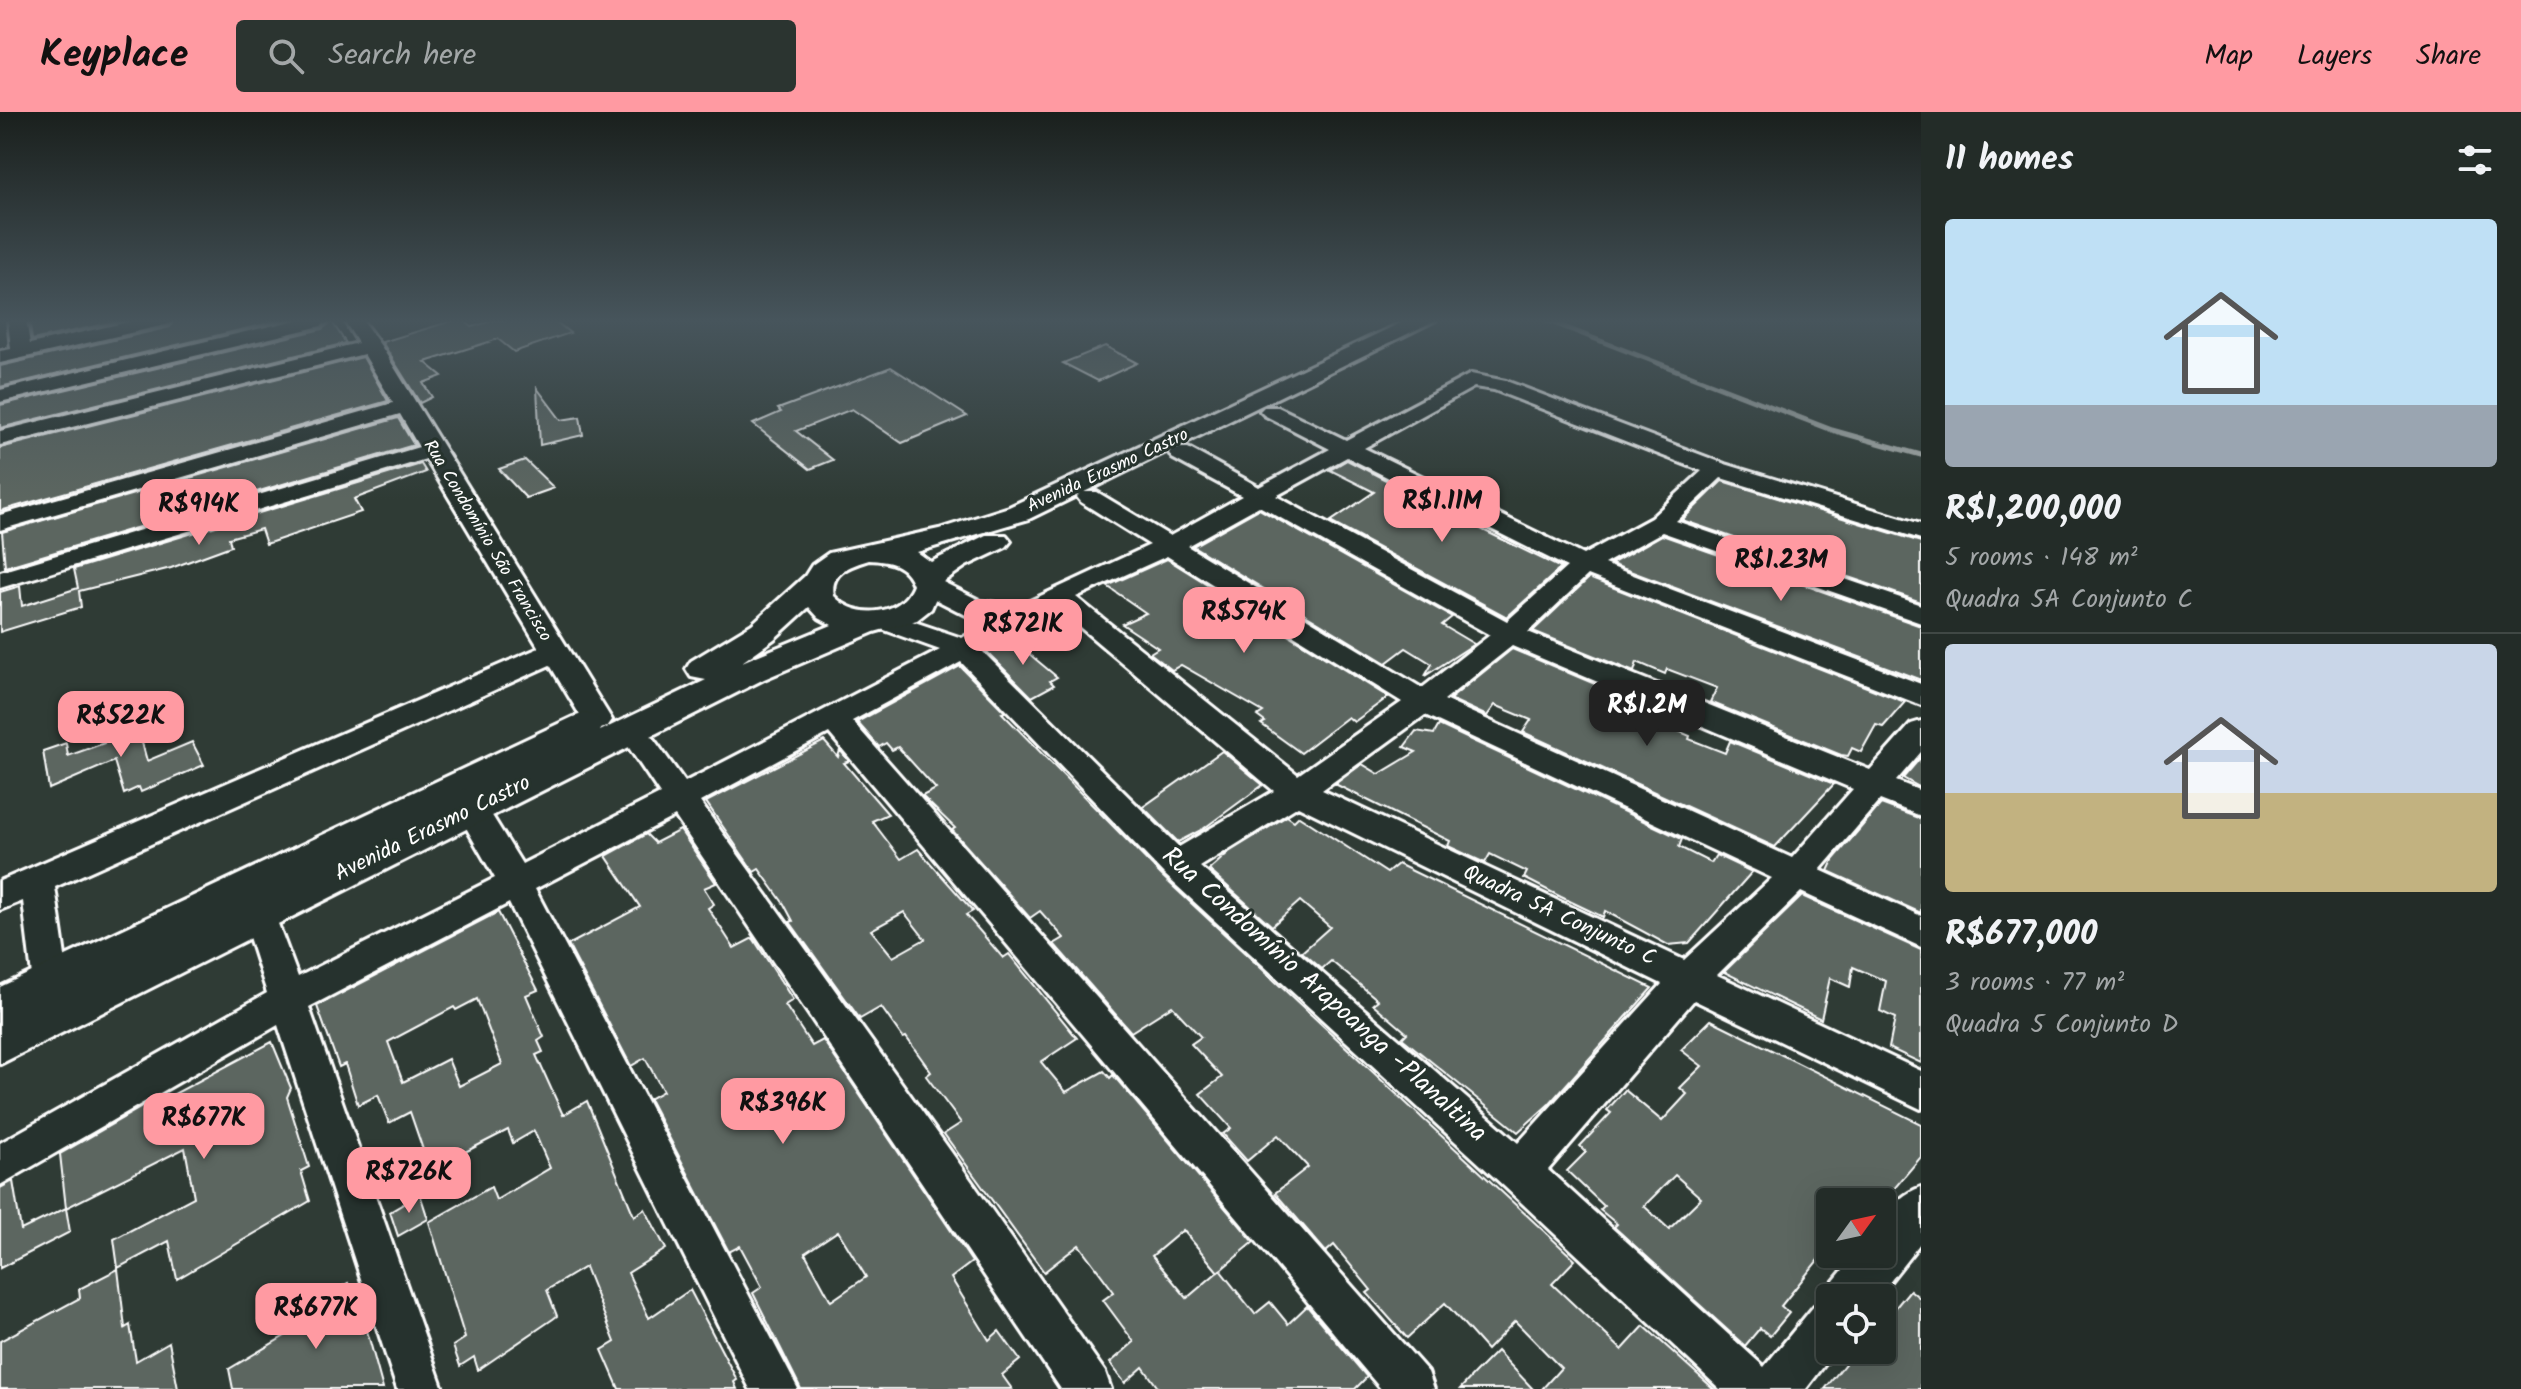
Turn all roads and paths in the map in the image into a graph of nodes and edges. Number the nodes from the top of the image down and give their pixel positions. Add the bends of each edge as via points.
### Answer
1 (69, 380) edge
2 (236, 380) edge
3 (390, 380) edge
4 (1300, 380) edge
5 (1333, 380) edge
6 (0, 396) edge
7 (405, 406) junction
8 (1271, 411) junction
9 (0, 438) edge
10 (1344, 449) junction
11 (432, 450) junction
12 (1180, 453) junction
13 (1717, 469) junction
14 (1259, 494) junction
15 (1089, 497) junction
16 (0, 523) edge
17 (1660, 523) junction
18 (1921, 532) edge
19 (1169, 546) junction
20 (868, 551) junction
21 (1584, 565) junction
22 (0, 580) edge
23 (928, 582) junction
24 (814, 583) junction
25 (1058, 595) junction
26 (1921, 614) edge
27 (1024, 615) junction
28 (877, 621) junction
29 (1509, 634) junction
30 (964, 649) junction
31 (555, 652) junction
32 (1921, 695) edge
33 (1423, 702) junction
34 (833, 718) junction
35 (614, 725) junction
36 (1921, 732) edge
37 (1874, 786) junction
38 (1297, 792) junction
39 (679, 799) junction
40 (1921, 804) edge
41 (472, 810) junction
42 (1176, 865) junction
43 (1795, 877) junction
44 (37, 879) junction
45 (516, 884) junction
46 (0, 896) edge
47 (259, 915) junction
48 (1921, 932) edge
49 (1690, 978) junction
50 (51, 984) junction
51 (288, 1000) junction
52 (0, 1008) edge
53 (0, 1043) edge
54 (1921, 1091) edge
55 (0, 1165) edge
56 (1520, 1172) junction
57 (1921, 1208) edge
58 (1860, 1284) edge
59 (1816, 1339) edge
60 (420, 1389) edge
61 (775, 1389) edge
62 (1088, 1389) edge
63 (1411, 1389) edge
64 (1754, 1389) edge
65 (1776, 1389) edge

1 - 6 street
2 - 9 street
3 - 7 street, Rua Condomínio São Francisco
4 - 20 main road, Avenida Erasmo Castro via 1019,513 960,534
5 - 8 main road, Avenida Erasmo Castro
7 - 11 street, Rua Condomínio São Francisco
7 - 16 street
8 - 10 street
8 - 12 main road, Avenida Erasmo Castro
10 - 13 street via 1471,380 1499,385
10 - 14 street
10 - 21 street
11 - 22 street
11 - 31 street, Rua Condomínio São Francisco
12 - 14 street
12 - 15 main road, Avenida Erasmo Castro
13 - 17 street
13 - 18 street
14 - 19 street
14 - 29 street
15 - 19 street
15 - 23 main road, Avenida Erasmo Castro via 955,560
17 - 21 street
17 - 26 street
19 - 25 street
19 - 33 street
20 - 23 main road via 906,557 920,566
20 - 24 main road via 832,561
21 - 29 street
21 - 32 street
23 - 27 street via 975,609
23 - 28 main road via 916,607
24 - 28 main road via 814,595 833,614
24 - 35 main road, Avenida Erasmo Castro via 779,621 731,656
25 - 27 street
25 - 38 street, Quadra 5A Conjunto C
27 - 30 street
28 - 30 street, Rua Condomínio Arapoanga -Planaltina
28 - 35 main road, Avenida Erasmo Castro
29 - 33 street
29 - 37 street
30 - 34 street
30 - 42 street, Rua Condomínio Arapoanga -Planaltina
31 - 35 street, Rua Condomínio São Francisco
31 - 44 street
33 - 38 street
33 - 43 street
34 - 39 street
34 - 63 street
35 - 39 street, Rua Condomínio São Francisco
35 - 41 main road, Avenida Erasmo Castro
35 - 50 main road, Avenida Erasmo Castro
36 - 37 street
37 - 40 street
37 - 43 street
38 - 42 street
38 - 49 street, Quadra 5A Conjunto C
39 - 45 street
39 - 62 street, Rua Condomínio São Francisco
41 - 45 street
41 - 47 main road, Avenida Erasmo Castro
42 - 56 street, Rua Condomínio Arapoanga -Planaltina
43 - 48 street
43 - 49 street
44 - 46 street
44 - 50 street
45 - 51 street
45 - 61 street
47 - 51 street
47 - 53 main road, Avenida Erasmo Castro
49 - 54 street, Quadra 5A Conjunto C
49 - 56 street
50 - 52 main road, Avenida Erasmo Castro
51 - 55 street
51 - 60 street
56 - 64 street, Rua Condomínio Arapoanga -Planaltina
57 - 58 street
59 - 65 street

